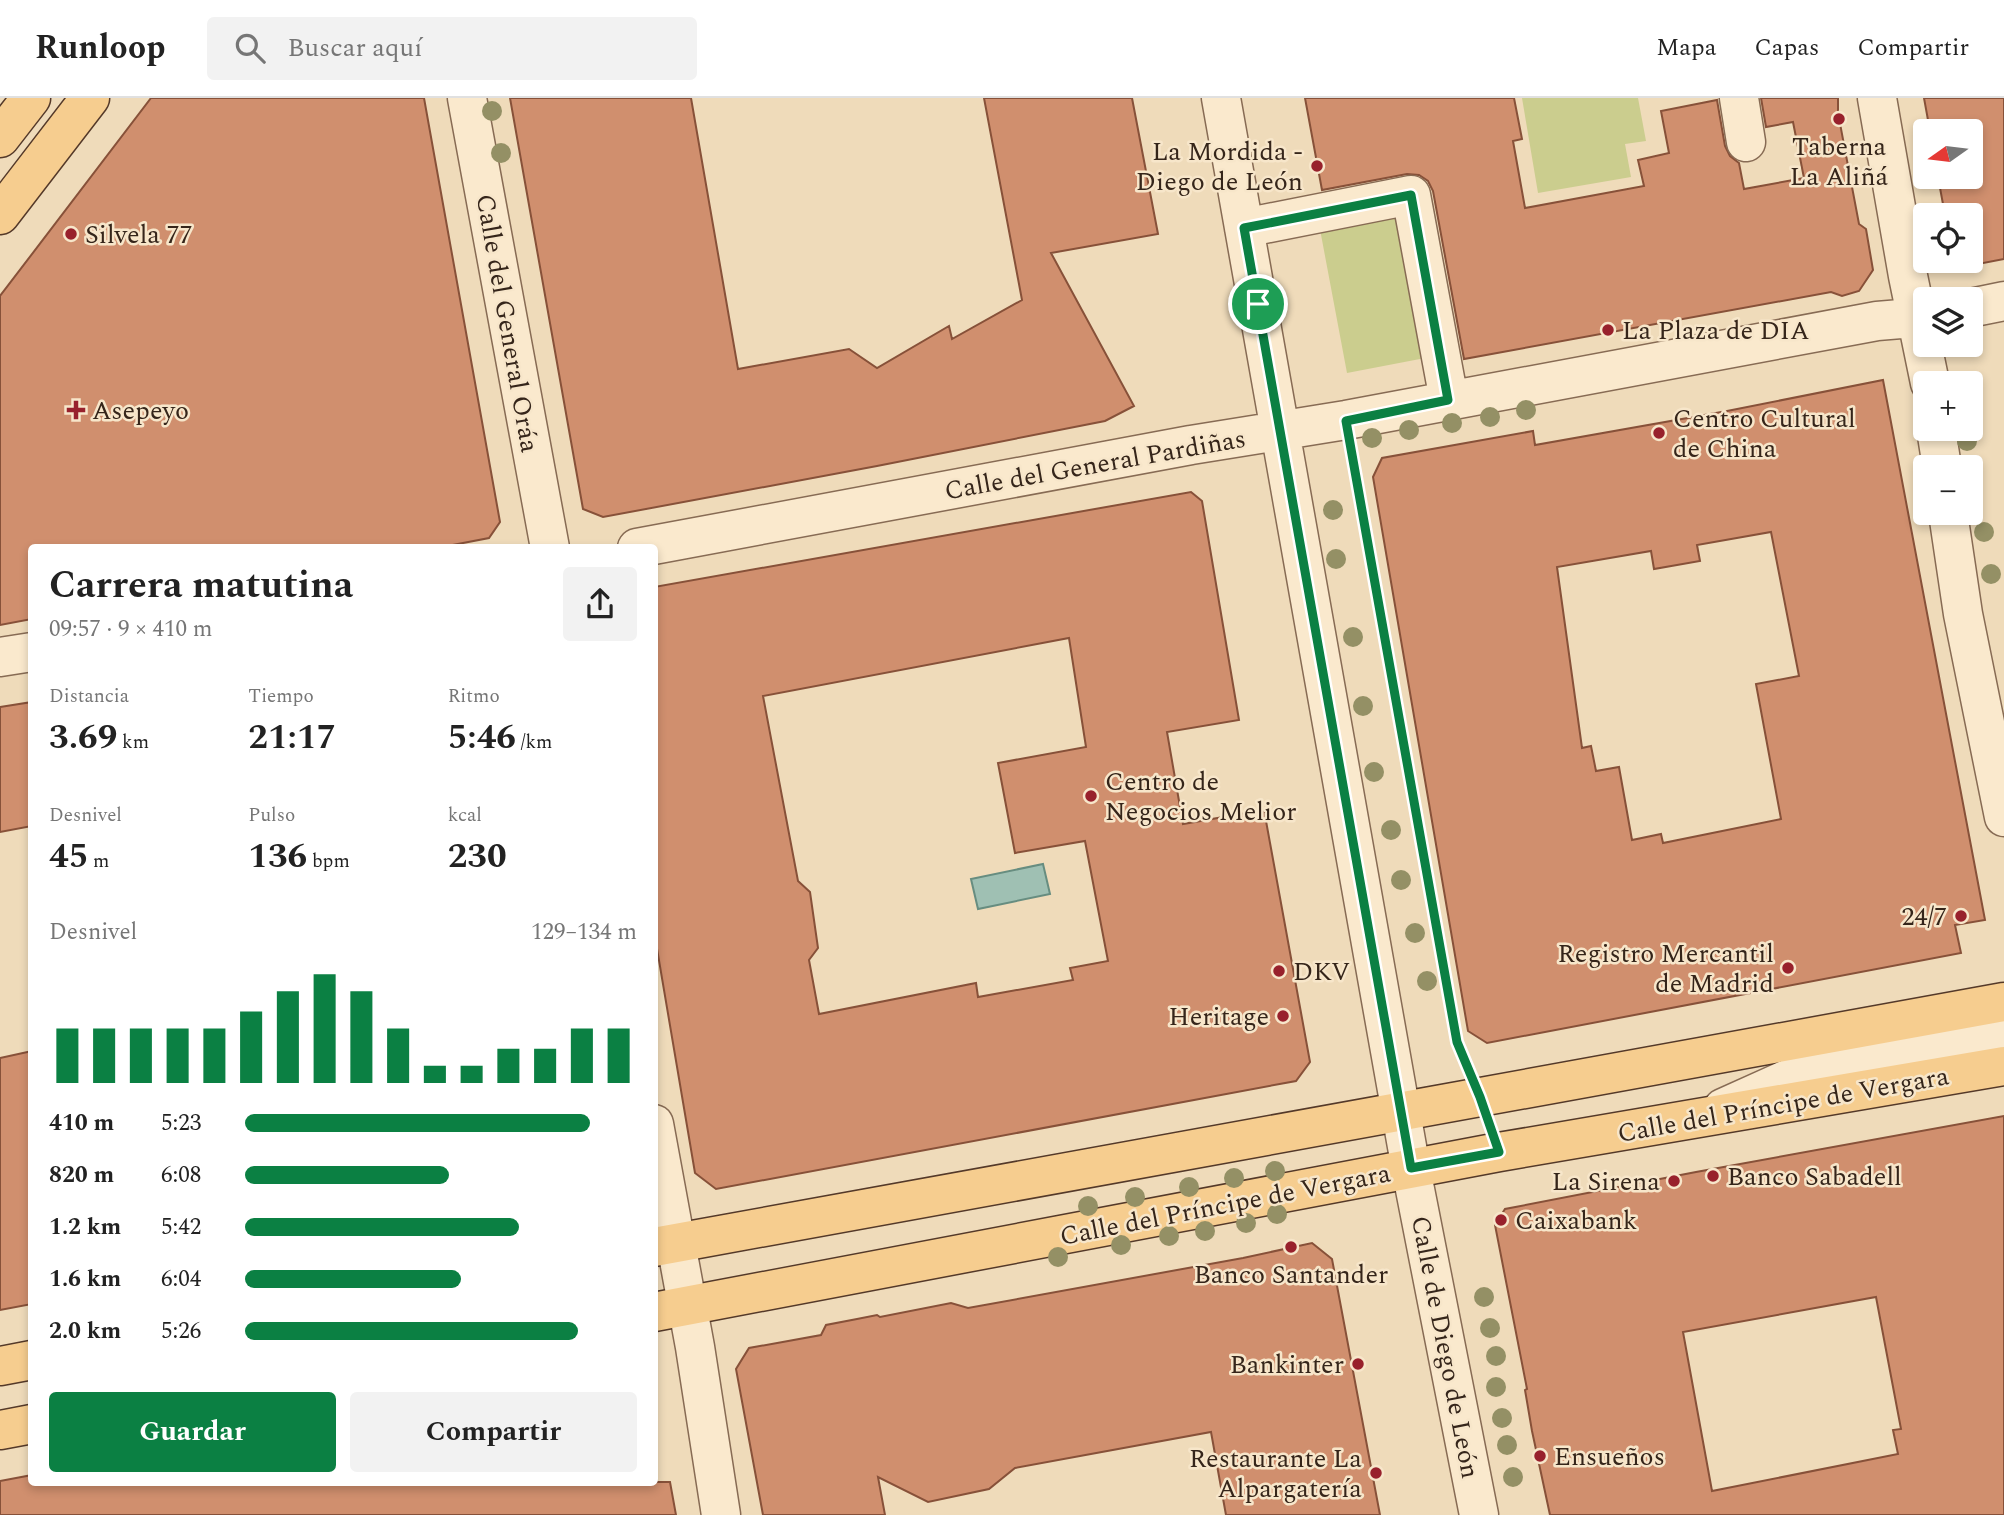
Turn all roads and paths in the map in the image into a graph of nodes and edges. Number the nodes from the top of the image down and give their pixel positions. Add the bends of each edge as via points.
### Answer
1 (31, 98) edge
2 (90, 98) edge
3 (467, 98) edge
4 (1221, 98) edge
5 (1739, 98) edge
6 (1877, 98) edge
7 (0, 138) edge
8 (1746, 142) dead end
9 (0, 215) edge
10 (1244, 228) junction
11 (1913, 292) edge
12 (2004, 301) edge
13 (1983, 305) edge
14 (1913, 319) edge
15 (1448, 400) junction
16 (1346, 421) junction
17 (1280, 432) junction
18 (1950, 525) edge
19 (549, 544) edge
20 (658, 544) edge
21 (28, 653) edge
22 (0, 657) edge
23 (2004, 817) edge
24 (2004, 1002) edge
25 (2004, 1025) edge
26 (2004, 1066) edge
27 (1480, 1097) junction
28 (1402, 1112) junction
29 (1702, 1117) junction
30 (658, 1168) edge
31 (1411, 1168) junction
32 (665, 1245) edge
33 (671, 1309) edge
34 (28, 1361) edge
35 (0, 1366) edge
36 (28, 1425) edge
37 (0, 1430) edge
38 (721, 1515) edge
39 (1479, 1515) edge

1 - 7 main road
2 - 9 main road
3 - 19 street, Calle del General Oráa
4 - 10 street, Calle de Diego de León
5 - 8 street
6 - 11 street
10 - 15 street via 1411,195
10 - 17 street, Calle de Diego de León
12 - 13 street
14 - 15 street, Calle del General Pardiñas via 1877,321
15 - 16 street, Calle del General Pardiñas
16 - 17 street, Calle del General Pardiñas
16 - 27 path via 1457,1042
17 - 20 street, Calle del General Pardiñas
17 - 28 street, Calle de Diego de León
18 - 23 street
21 - 22 street
24 - 27 main road
25 - 29 street via 1978,1043 1792,1077
26 - 29 main road, Calle del Príncipe de Vergara
27 - 28 main road
28 - 31 street, Calle de Diego de León
28 - 32 main road
29 - 31 main road, Calle del Príncipe de Vergara
30 - 32 street
31 - 33 main road, Calle del Príncipe de Vergara
31 - 39 street, Calle de Diego de León
32 - 33 street
33 - 38 street
34 - 35 main road
36 - 37 main road

